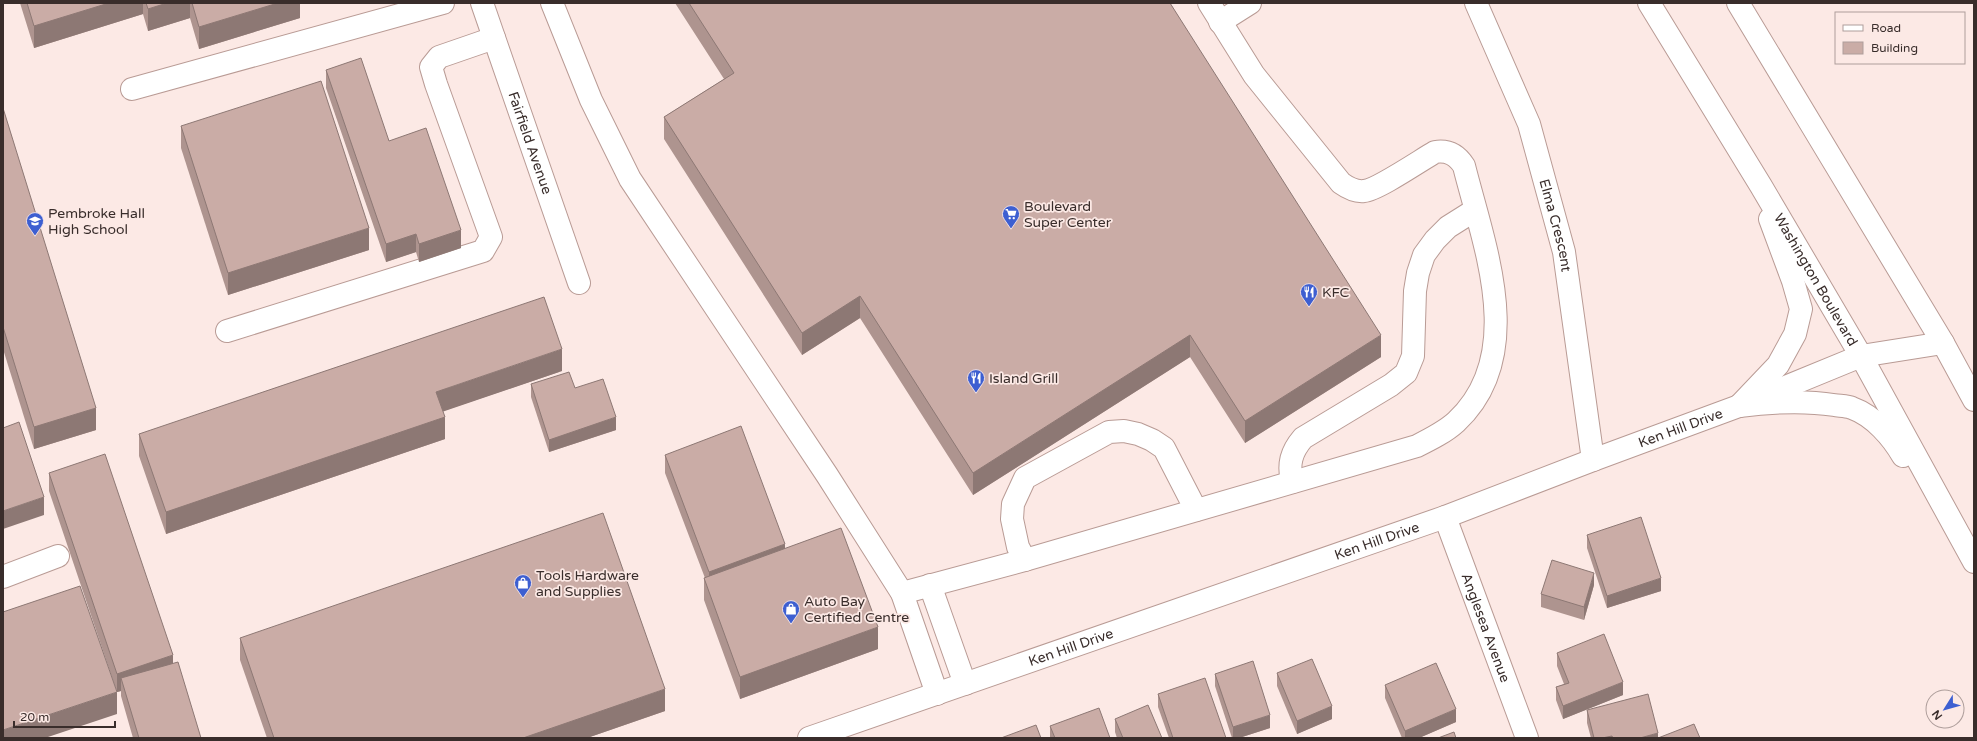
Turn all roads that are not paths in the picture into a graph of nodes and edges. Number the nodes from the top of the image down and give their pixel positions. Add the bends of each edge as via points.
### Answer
1 (443, 3) edge
2 (482, 3) edge
3 (552, 3) edge
4 (1209, 3) edge
5 (1250, 3) edge
6 (1476, 3) edge
7 (1649, 3) edge
8 (1738, 3) edge
9 (410, 7) edge
10 (1220, 22) junction
11 (494, 38) junction
12 (132, 89) dead end
13 (1762, 186) junction
14 (1475, 210) junction
15 (579, 283) dead end
16 (227, 331) dead end
17 (1943, 343) junction
18 (1861, 356) junction
19 (1972, 392) edge
20 (1739, 406) junction
21 (1593, 460) junction
22 (1292, 482) junction
23 (1196, 510) junction
24 (1445, 517) junction
25 (1960, 536) junction
26 (58, 556) dead end
27 (1025, 560) junction
28 (1974, 562) edge
29 (3, 577) edge
30 (930, 585) junction
31 (902, 593) junction
32 (965, 684) junction
33 (938, 694) junction
34 (810, 738) edge
35 (1527, 738) edge

1 - 9 main road
2 - 11 main road, Fairfield Avenue
3 - 31 main road via 591,100 630,178
4 - 10 main road
5 - 10 main road
6 - 21 main road, Elma Crescent via 1529,124 1564,252
7 - 13 main road, Washington Boulevard
8 - 17 main road
9 - 12 main road
10 - 14 main road via 1254,75 1346,187 1358,191 1371,189 1435,152 1447,152 1457,157 1464,166
11 - 15 main road, Fairfield Avenue
11 - 16 main road via 439,57 432,67 491,238 483,251
13 - 18 main road, Washington Boulevard
13 - 20 main road via 1772,229 1793,281 1801,309 1795,334 1778,365
14 - 22 main road via 1448,227 1424,256 1415,291 1414,356 1406,373 1391,385 1303,438 1297,445 1290,463
14 - 22 main road via 1493,278 1497,314 1494,351 1483,386 1471,405 1456,422 1438,436 1418,446
17 - 18 main road, Ken Hill Drive
17 - 19 main road
18 - 20 main road, Ken Hill Drive
18 - 25 main road, Washington Boulevard
20 - 21 main road, Ken Hill Drive
20 - 25 main road via 1815,402 1852,408 1875,422 1896,443 1924,495
21 - 24 main road, Ken Hill Drive
22 - 23 main road
23 - 27 main road
23 - 27 main road via 1164,448 1138,434 1124,431 1109,432 1025,478 1013,504 1012,519 1018,547
24 - 32 main road, Ken Hill Drive
24 - 35 main road, Anglesea Avenue
25 - 28 main road, Washington Boulevard
26 - 29 main road
27 - 30 main road
30 - 31 main road
30 - 32 main road
31 - 33 main road
32 - 33 main road, Ken Hill Drive
33 - 34 main road, Ken Hill Drive

